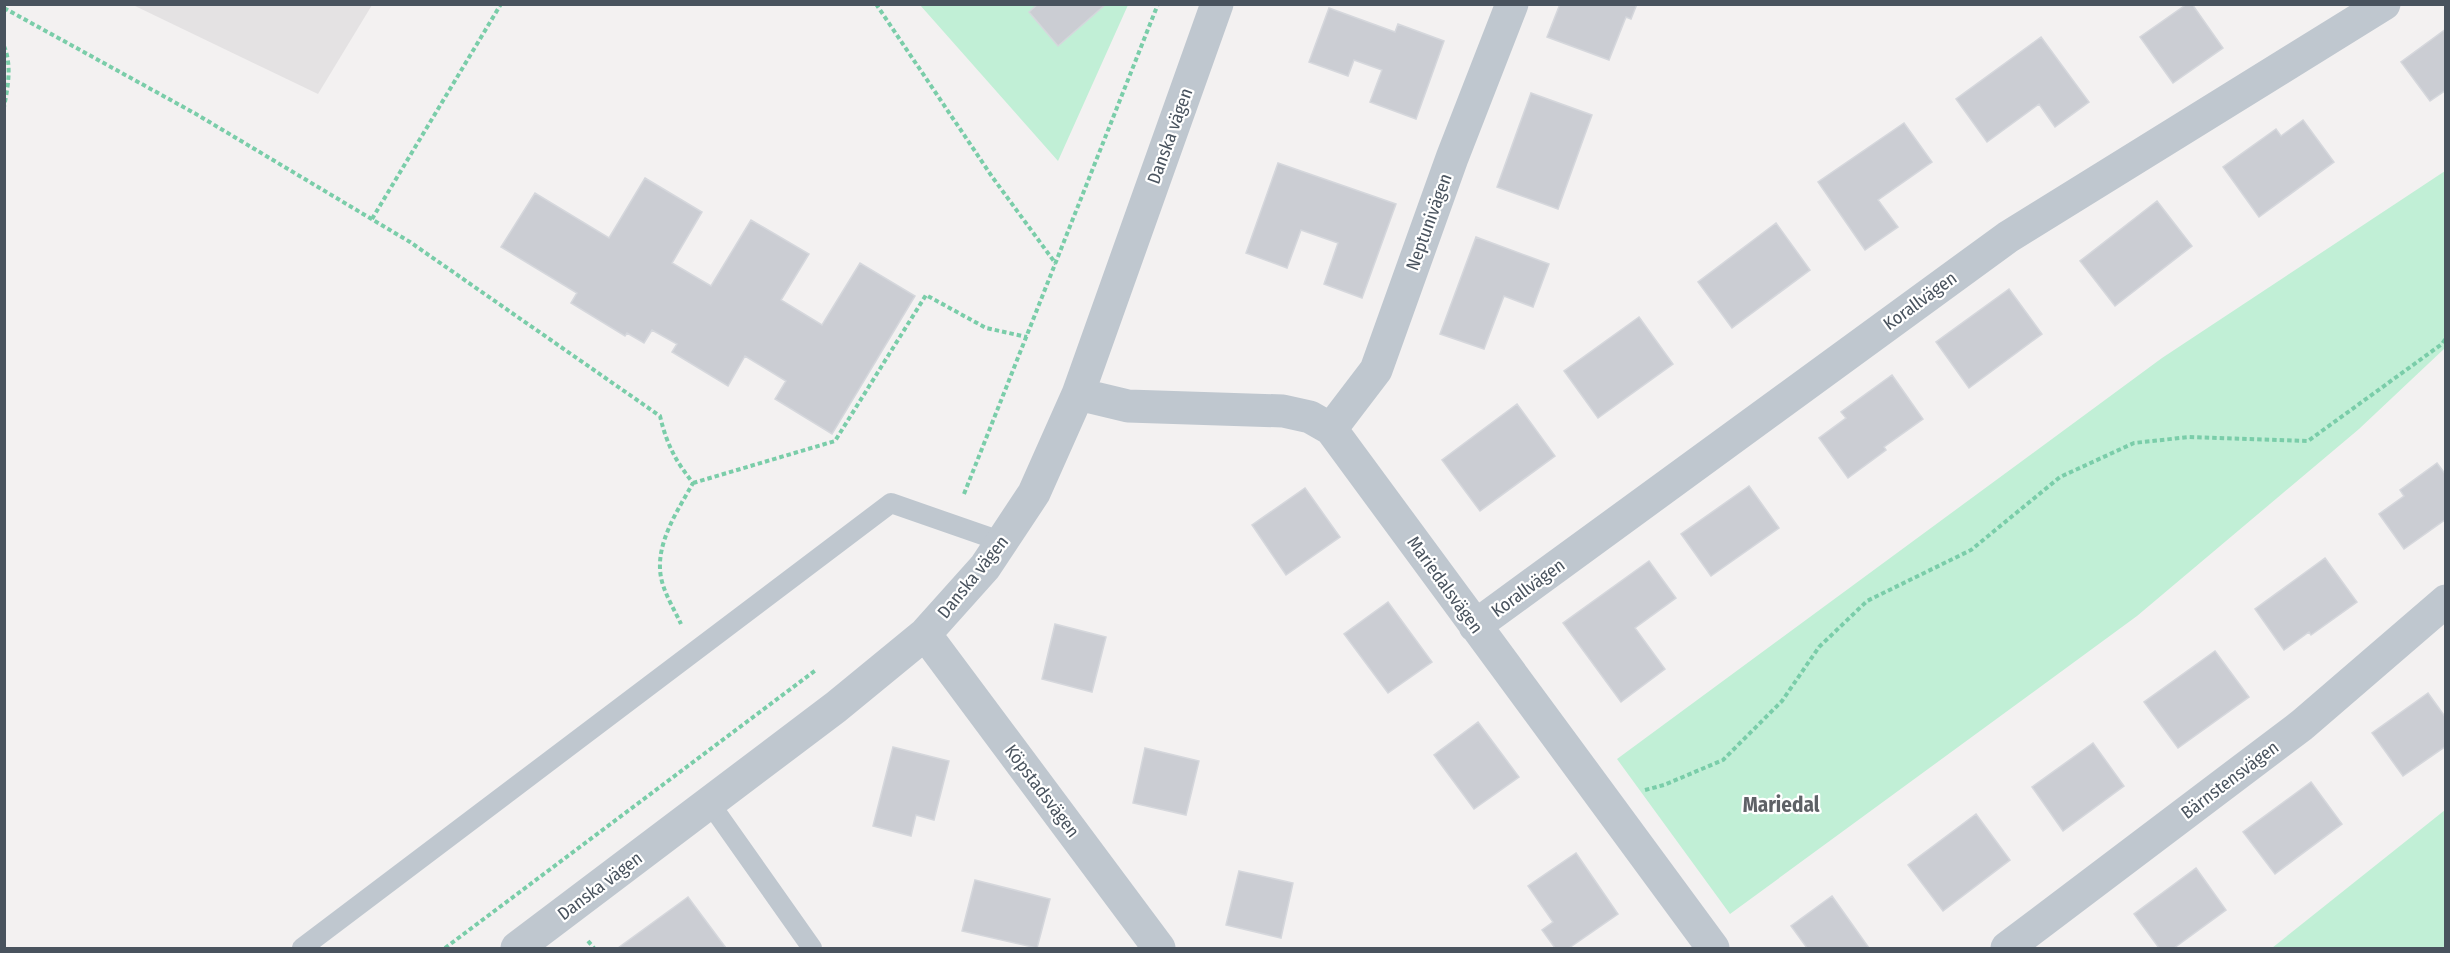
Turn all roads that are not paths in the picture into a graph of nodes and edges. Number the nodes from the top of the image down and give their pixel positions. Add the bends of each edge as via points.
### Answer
1 (1217, 4) edge
2 (1512, 4) edge
3 (2384, 4) edge
4 (1078, 393) junction
5 (1331, 429) junction
6 (1004, 542) junction
7 (2445, 601) edge
8 (1475, 626) junction
9 (925, 634) junction
10 (709, 802) junction
11 (302, 948) edge
12 (517, 948) edge
13 (812, 948) edge
14 (1160, 948) edge
15 (1713, 948) edge
16 (2007, 948) edge

1 - 4 street, Danska vägen
2 - 5 street, Neptunivägen via 1376,370
3 - 8 street, Korallvägen via 2008,237
4 - 5 street, Mariedalsvägen via 1128,406 1283,411 1310,417
4 - 6 street, Danska vägen via 1034,493
5 - 8 street, Mariedalsvägen
6 - 9 street, Danska vägen
6 - 11 lane via 891,503
7 - 16 street, Bärnstensvägen via 2302,725
8 - 15 street, Mariedalsvägen
9 - 10 street, Danska vägen
9 - 14 street, Köpstadsvägen
10 - 12 street, Danska vägen
10 - 13 lane

